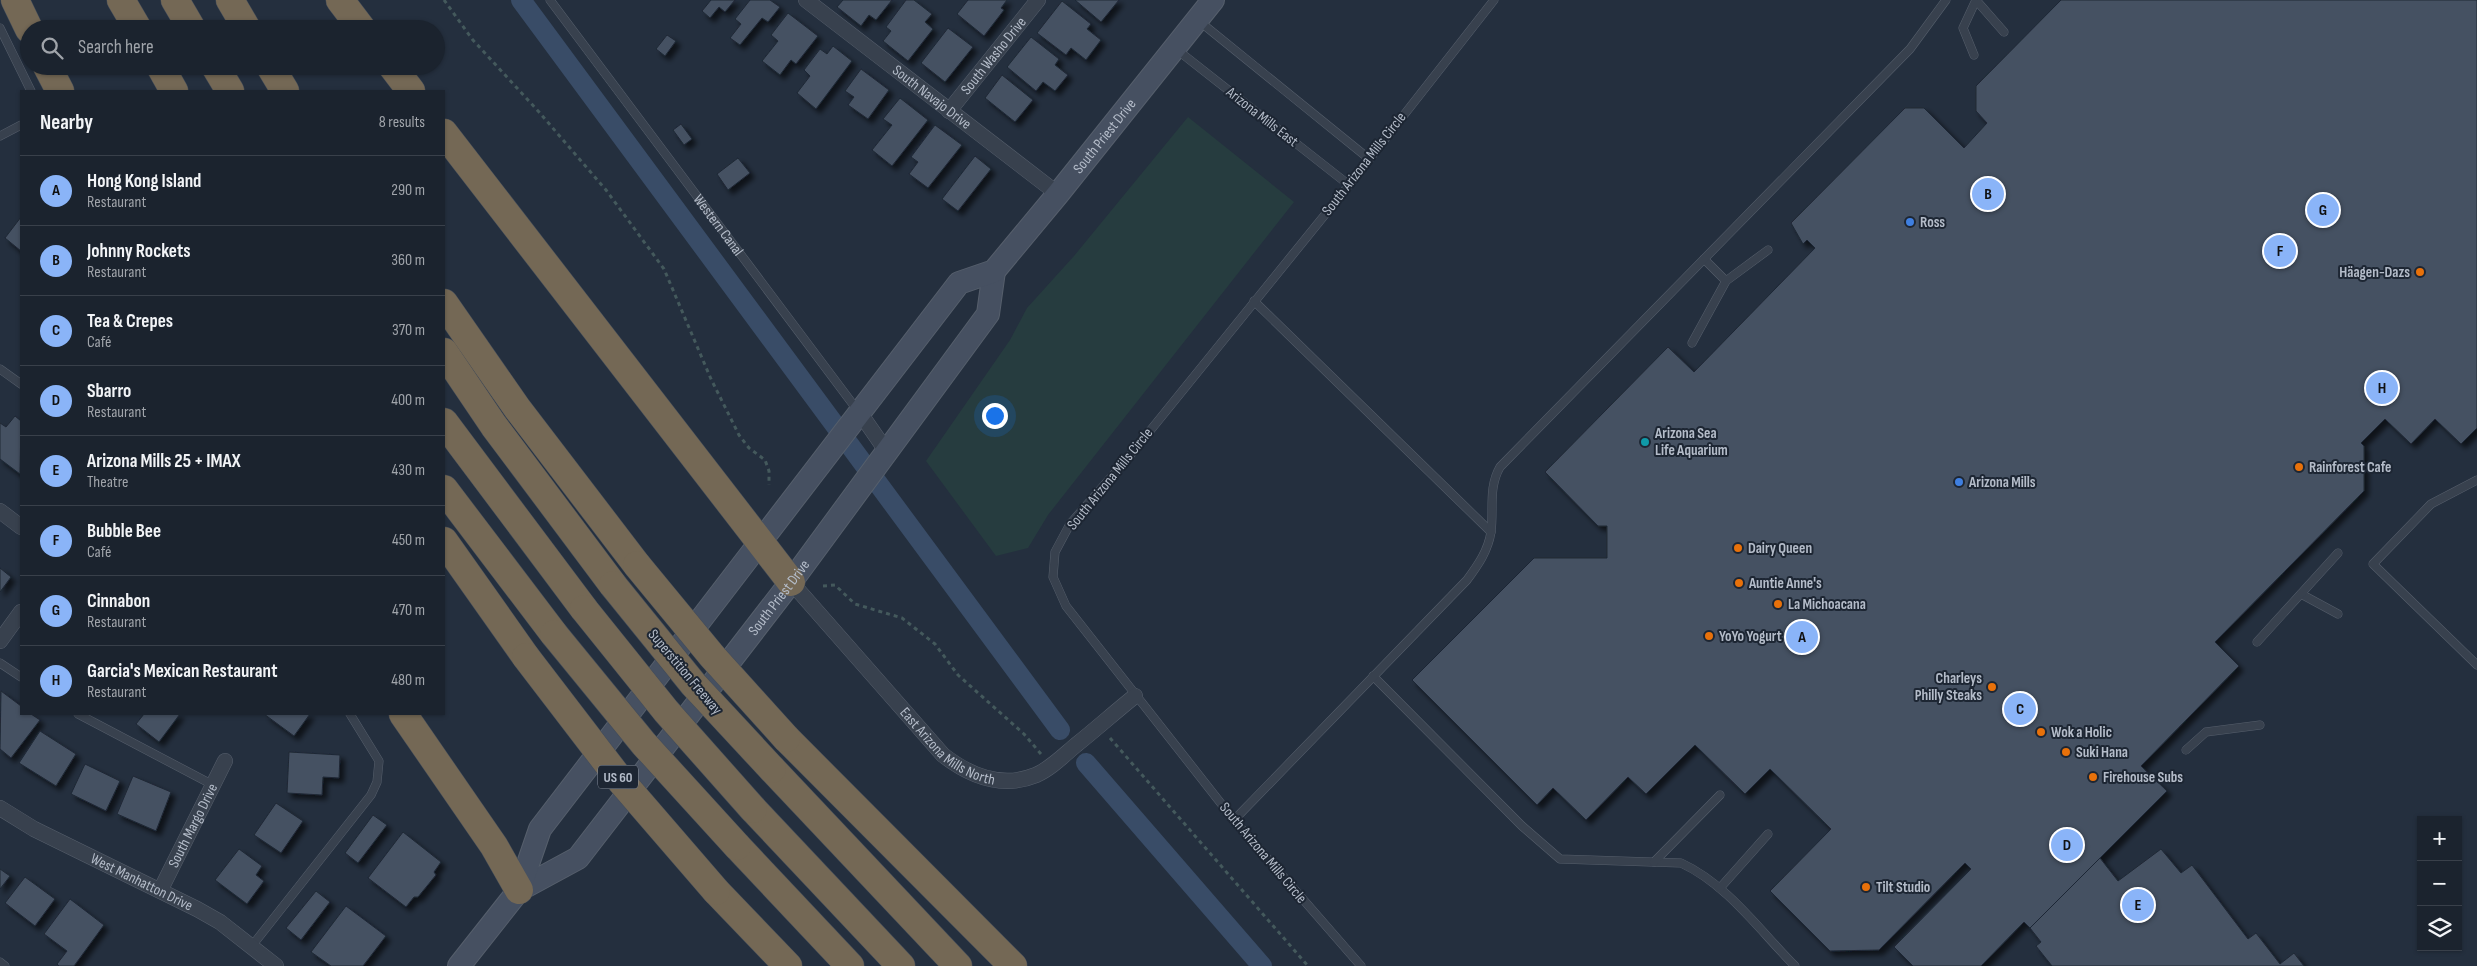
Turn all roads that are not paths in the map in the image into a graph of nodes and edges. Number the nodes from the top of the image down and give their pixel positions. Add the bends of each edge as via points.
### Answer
1 (15, 0) edge
2 (122, 0) edge
3 (175, 0) edge
4 (230, 0) edge
5 (340, 0) edge
6 (550, 0) edge
7 (806, 0) edge
8 (1038, 0) edge
9 (1213, 0) edge
10 (1494, 0) edge
11 (1946, 0) edge
12 (1976, 0) edge
13 (25, 20) edge
14 (133, 20) edge
15 (187, 20) edge
16 (242, 20) edge
17 (355, 20) edge
18 (1198, 20) junction
19 (0, 28) edge
20 (2004, 32) dead end
21 (1176, 49) junction
22 (1974, 55) dead end
23 (20, 69) edge
24 (23, 75) edge
25 (52, 75) edge
26 (165, 75) edge
27 (220, 75) edge
28 (399, 75) edge
29 (31, 90) edge
30 (60, 90) edge
31 (173, 90) edge
32 (229, 90) edge
33 (410, 90) edge
34 (949, 111) junction
35 (20, 126) edge
36 (445, 134) edge
37 (0, 136) edge
38 (1368, 158) junction
39 (1349, 185) junction
40 (1058, 194) junction
41 (1768, 250) dead end
42 (1704, 259) junction
43 (994, 270) junction
44 (1726, 281) junction
45 (1254, 301) junction
46 (445, 305) edge
47 (1692, 343) dead end
48 (445, 353) edge
49 (0, 369) edge
50 (20, 383) edge
51 (857, 416) junction
52 (445, 423) edge
53 (884, 455) junction
54 (2477, 480) edge
55 (445, 490) edge
56 (0, 511) edge
57 (20, 526) edge
58 (1491, 532) junction
59 (445, 542) edge
60 (761, 542) junction
61 (2338, 553) dead end
62 (791, 582) junction
63 (2301, 594) junction
64 (20, 613) edge
65 (2338, 614) dead end
66 (0, 641) edge
67 (2257, 642) dead end
68 (0, 663) edge
69 (2477, 666) edge
70 (20, 676) edge
71 (1373, 676) junction
72 (1135, 696) junction
73 (80, 715) edge
74 (97, 715) edge
75 (351, 715) edge
76 (404, 715) edge
77 (93, 722) junction
78 (2260, 726) dead end
79 (2186, 750) dead end
80 (226, 761) dead end
81 (772, 769) junction
82 (213, 785) junction
83 (1720, 795) dead end
84 (0, 808) edge
85 (1234, 820) junction
86 (1768, 834) dead end
87 (1654, 862) junction
88 (1720, 888) junction
89 (161, 889) junction
90 (519, 890) junction
91 (251, 947) junction
92 (0, 962) edge
93 (5, 966) edge
94 (276, 966) edge
95 (459, 966) edge
96 (788, 966) edge
97 (850, 966) edge
98 (901, 966) edge
99 (935, 966) edge
100 (958, 966) edge
101 (1013, 966) edge
102 (1361, 966) edge
103 (1795, 966) edge

1 - 13 highway
2 - 14 highway
3 - 15 highway
4 - 16 highway
5 - 17 highway
6 - 51 lane, Western Canal
7 - 34 street, South Navajo Drive
8 - 34 street, South Washo Drive
9 - 18 main road, South Priest Drive
10 - 38 lane, South Arizona Mills Circle
11 - 42 lane via 1910,48
12 - 20 lane
12 - 22 lane via 1963,28
18 - 21 main road, South Priest Drive
18 - 38 lane
19 - 23 lane
21 - 39 lane, Arizona Mills East
21 - 40 main road, South Priest Drive
24 - 29 lane
25 - 30 highway
26 - 31 highway
27 - 32 highway
28 - 33 highway
34 - 40 street, South Navajo Drive
35 - 37 lane
36 - 60 highway
38 - 39 lane, South Arizona Mills Circle
39 - 45 lane, South Arizona Mills Circle
40 - 43 main road, South Priest Drive
41 - 44 lane
42 - 44 lane
42 - 58 lane via 1500,467 1492,492
43 - 51 main road, South Priest Drive via 959,283
43 - 53 main road, South Priest Drive via 988,314
44 - 47 lane
45 - 58 lane
45 - 72 lane, South Arizona Mills Circle via 1128,458 1070,524 1054,552 1053,577 1066,606
46 - 101 highway, bridge via 517,408 637,565 712,656 786,738
48 - 81 highway, Superstition Freeway, bridge via 500,434 613,585 694,685
49 - 50 lane
51 - 53 street, Western Canal
51 - 60 main road, South Priest Drive
52 - 98 highway, bridge via 666,712
53 - 62 main road, South Priest Drive
54 - 69 lane via 2430,504 2373,564
55 - 97 highway, bridge via 554,634 644,744
56 - 57 street
58 - 71 lane via 1484,556 1467,580
59 - 96 highway, US 60, bridge via 526,657 621,781 716,891
60 - 62 highway
60 - 90 main road, South Priest Drive via 540,829
61 - 63 lane
62 - 72 street, East Arizona Mills North via 943,756 956,766 991,780 1009,781 1036,775
62 - 90 main road, South Priest Drive via 578,858
63 - 65 lane
63 - 67 lane
64 - 66 street
68 - 70 lane
71 - 85 lane
71 - 87 lane via 1522,826 1560,859
72 - 85 lane, South Arizona Mills Circle
73 - 77 lane
74 - 77 lane
75 - 91 lane via 379,761 377,782 371,795
76 - 90 highway via 494,846
77 - 82 lane
78 - 79 lane via 2206,732
80 - 82 street, South Margo Drive
81 - 99 highway
81 - 100 highway, Superstition Freeway
82 - 89 street, South Margo Drive
83 - 87 lane
84 - 89 street, West Manhatton Drive via 34,828
85 - 102 lane, South Arizona Mills Circle
86 - 88 lane
87 - 88 lane via 1681,863
88 - 103 lane
89 - 91 street, West Manhatton Drive via 220,922
90 - 95 main road, South Priest Drive
91 - 94 street, West Manhatton Drive
92 - 93 lane

